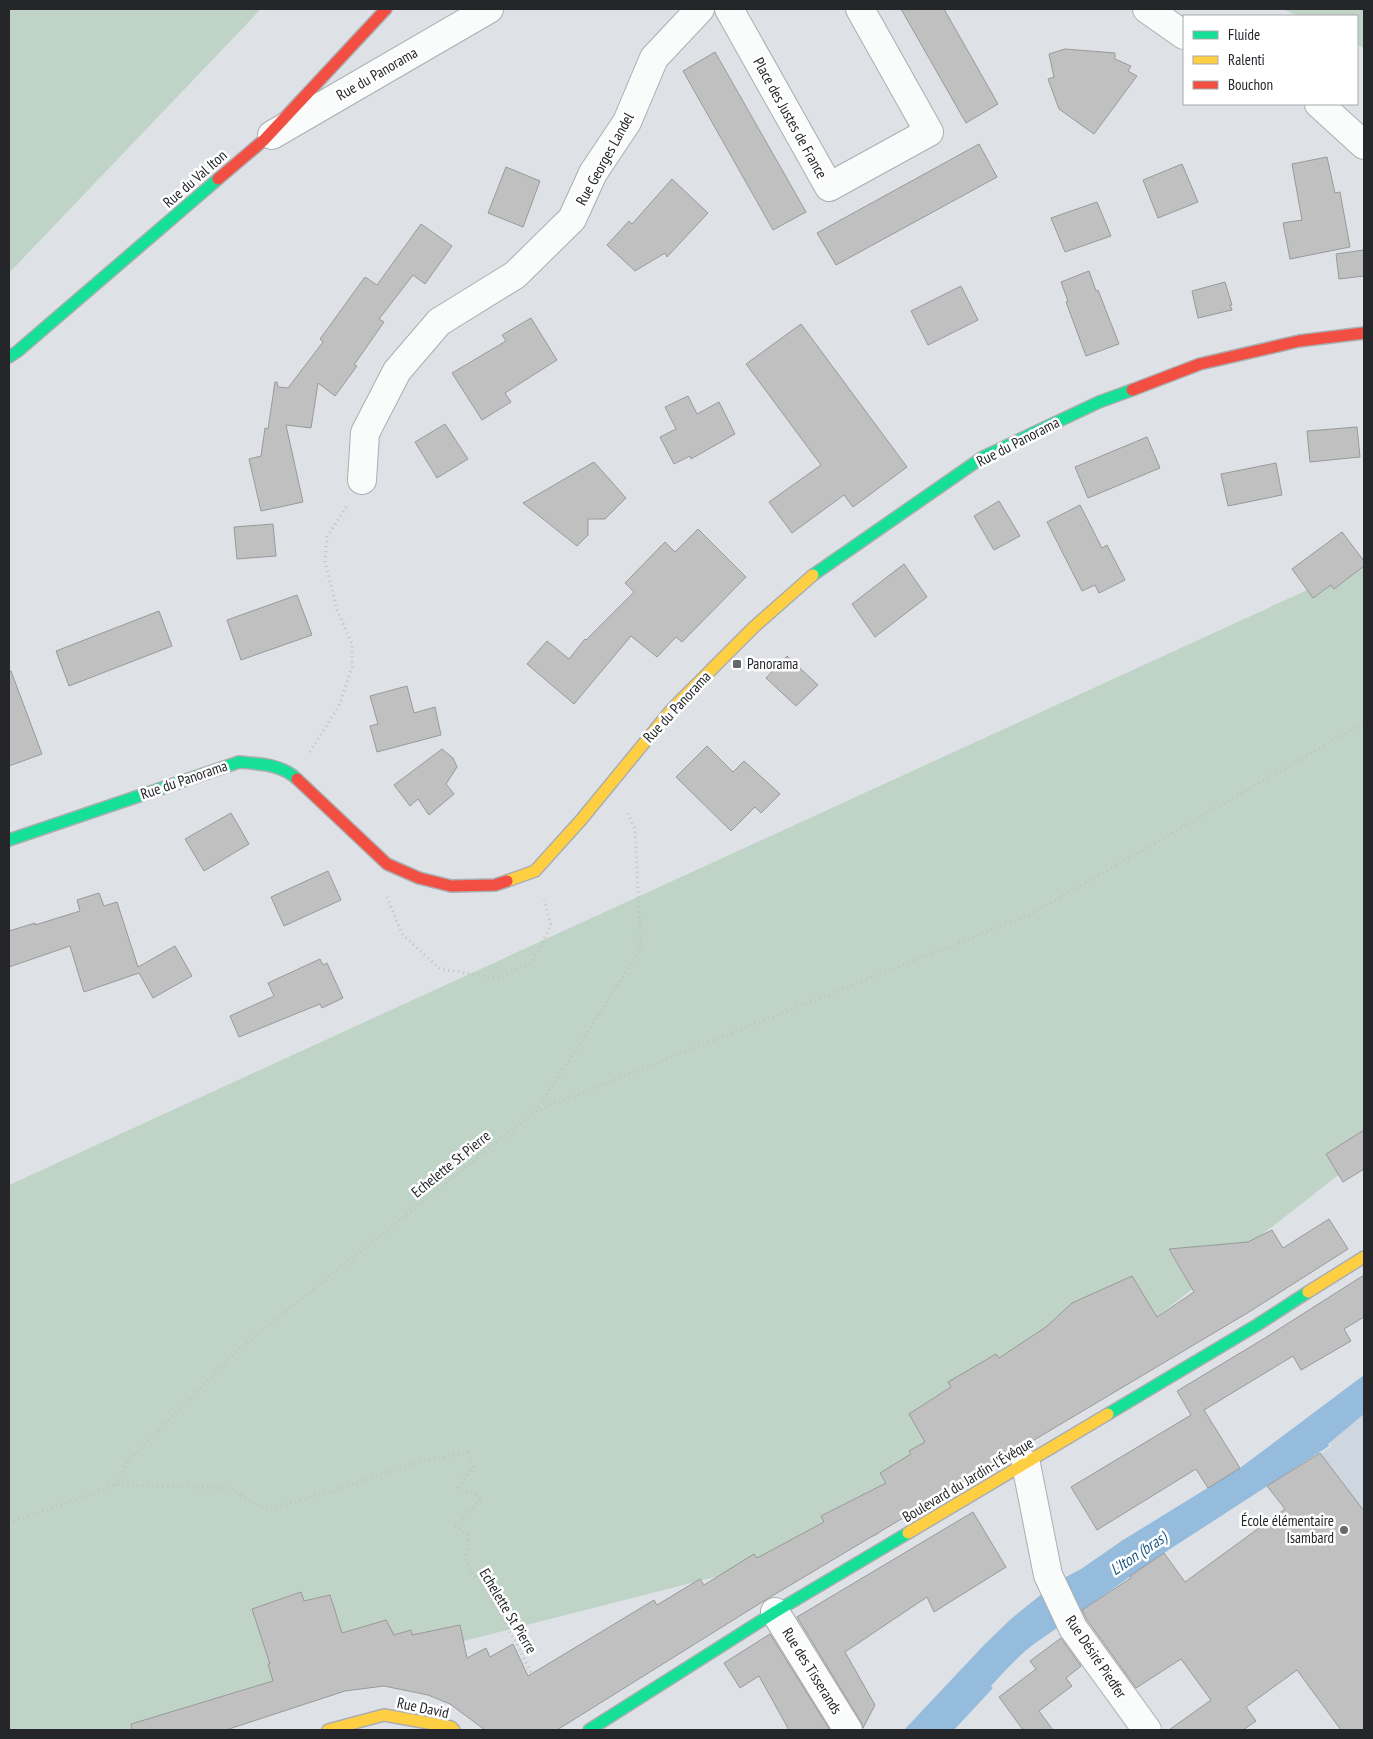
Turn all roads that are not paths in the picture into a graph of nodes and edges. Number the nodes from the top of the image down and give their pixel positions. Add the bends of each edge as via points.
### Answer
1 (386, 9) edge
2 (489, 9) edge
3 (700, 9) edge
4 (729, 9) edge
5 (860, 9) edge
6 (1147, 9) edge
7 (1183, 34) edge
8 (1319, 105) edge
9 (264, 140) junction
10 (1364, 145) edge
11 (1364, 333) edge
12 (9, 357) edge
13 (362, 480) road end
14 (9, 840) edge
15 (1364, 1257) edge
16 (1026, 1464) junction
17 (775, 1612) junction
18 (328, 1730) edge
19 (454, 1730) edge
20 (589, 1730) edge
21 (848, 1730) edge
22 (1146, 1730) edge

1 - 9 street, Rue du Val Iton
2 - 9 street, Rue du Panorama
3 - 13 street, Rue Georges Landel via 654,58 627,122 593,173 572,219 515,275 439,322 397,371 365,433
4 - 5 street, Place des Justes de France via 830,188 929,132
6 - 7 street
8 - 10 street
9 - 12 street, Rue du Val Iton
11 - 14 street, Rue du Panorama via 1299,341 1200,364 1099,402 983,457 814,574 754,627 672,709 535,871 495,886 451,886 420,878 387,864 293,775 275,766 239,762
15 - 16 street, Boulevard du Jardin-l'Évêque via 1257,1326
16 - 17 street, Boulevard du Jardin-l'Évêque
16 - 22 street, Rue Désiré Piedfer via 1048,1575 1073,1628
17 - 20 street, Boulevard du Jardin-l'Évêque
17 - 21 street, Rue des Tisserands
18 - 19 street, Rue David via 384,1715

